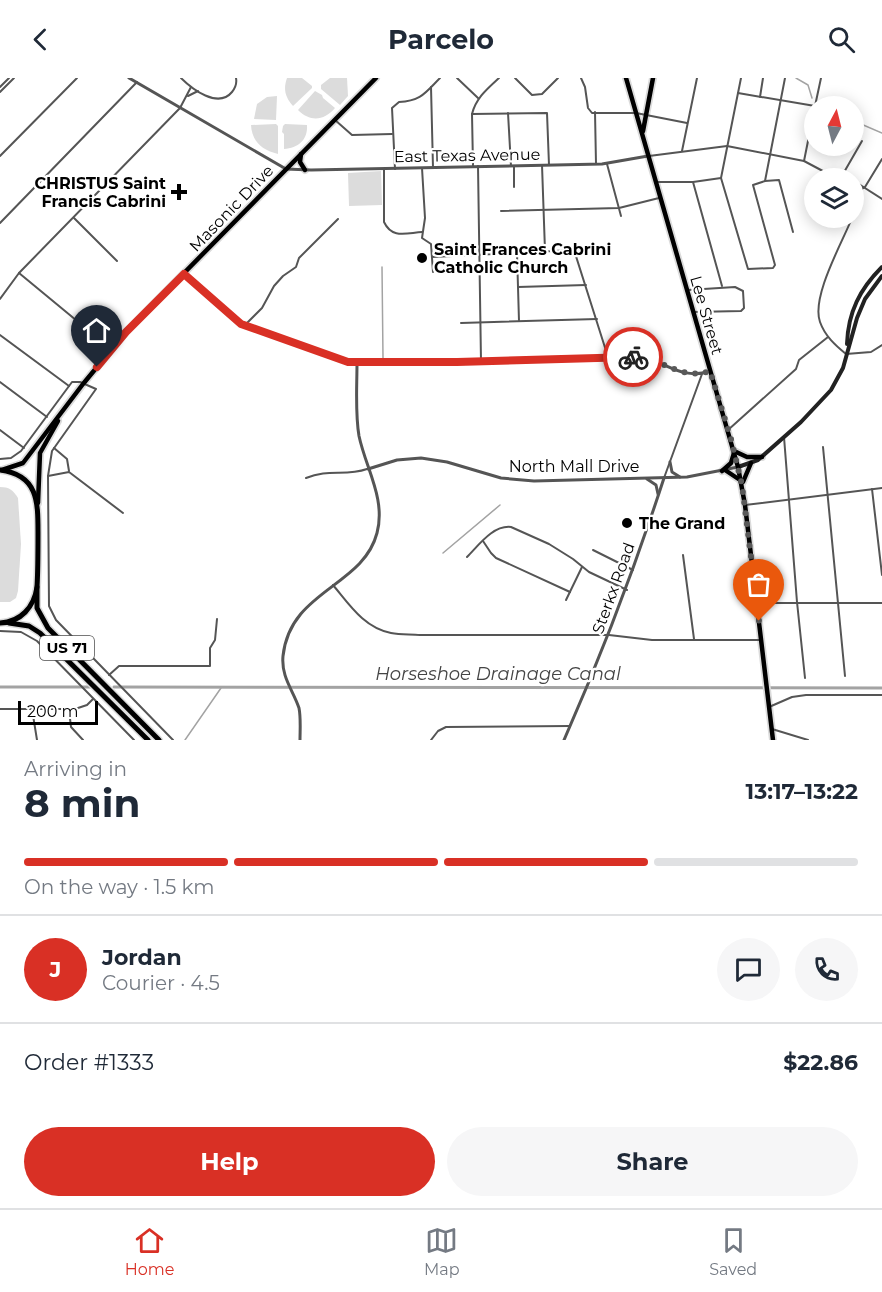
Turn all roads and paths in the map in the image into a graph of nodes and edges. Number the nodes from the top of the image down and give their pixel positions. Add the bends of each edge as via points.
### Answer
1 (9, 78) edge
2 (14, 78) edge
3 (77, 78) edge
4 (129, 78) edge
5 (181, 78) edge
6 (236, 78) edge
7 (367, 78) edge
8 (376, 78) edge
9 (440, 78) edge
10 (458, 78) edge
11 (499, 78) edge
12 (515, 78) edge
13 (558, 78) edge
14 (626, 78) edge
15 (652, 78) edge
16 (697, 78) edge
17 (741, 78) edge
18 (763, 78) edge
19 (785, 78) edge
20 (821, 78) edge
21 (580, 79) edge
22 (137, 82) junction
23 (372, 83) junction
24 (0, 87) edge
25 (191, 87) junction
26 (431, 87) junction
27 (198, 91) junction
28 (0, 92) edge
29 (737, 93) junction
30 (188, 96) junction
31 (817, 96) edge
32 (760, 97) junction
33 (478, 98) junction
34 (781, 100) junction
35 (804, 104) edge
36 (180, 108) junction
37 (595, 112) junction
38 (508, 113) junction
39 (636, 113) junction
40 (472, 114) junction
41 (645, 114) junction
42 (335, 119) junction
43 (687, 123) junction
44 (392, 134) junction
45 (727, 146) junction
46 (646, 148) junction
47 (682, 151) junction
48 (301, 153) junction
49 (770, 154) junction
50 (0, 156) edge
51 (649, 156) junction
52 (805, 156) edge
53 (882, 159) edge
54 (804, 161) junction
55 (607, 164) junction
56 (542, 165) junction
57 (549, 165) junction
58 (596, 165) junction
59 (473, 166) junction
60 (478, 166) junction
61 (512, 166) junction
62 (423, 168) junction
63 (433, 168) junction
64 (817, 168) edge
65 (286, 169) junction
66 (384, 169) junction
67 (395, 169) junction
68 (305, 170) junction
69 (721, 178) junction
70 (765, 181) junction
71 (656, 182) junction
72 (693, 182) junction
73 (514, 187) dead end
74 (865, 188) joint
75 (661, 198) junction
76 (882, 199) edge
77 (619, 208) junction
78 (544, 210) junction
79 (501, 211) dead end
80 (621, 216) dead end
81 (74, 218) junction
82 (338, 219) dead end
83 (0, 223) edge
84 (848, 228) edge
85 (422, 232) junction
86 (793, 232) dead end
87 (545, 251) junction
88 (518, 253) junction
89 (479, 255) junction
90 (432, 257) junction
91 (117, 261) dead end
92 (882, 267) edge
93 (432, 272) dead end
94 (19, 273) junction
95 (184, 274) junction
96 (882, 276) edge
97 (586, 285) junction
98 (518, 286) junction
99 (722, 287) junction
100 (0, 288) edge
101 (687, 290) junction
102 (6, 291) junction
103 (0, 299) edge
104 (693, 312) junction
105 (597, 319) junction
106 (519, 321) junction
107 (480, 322) junction
108 (461, 323) dead end
109 (244, 326) junction
110 (0, 335) edge
111 (828, 337) junction
112 (882, 345) edge
113 (111, 349) junction
114 (846, 354) junction
115 (608, 357) junction
116 (481, 361) junction
117 (357, 363) junction
118 (710, 371) junction
119 (702, 374) junction
120 (0, 382) edge
121 (83, 384) junction
122 (69, 386) junction
123 (93, 394) junction
124 (62, 413) junction
125 (47, 417) junction
126 (0, 430) edge
127 (728, 430) junction
128 (784, 437) junction
129 (823, 447) dead end
130 (24, 448) junction
131 (54, 448) junction
132 (734, 452) junction
133 (762, 457) junction
134 (0, 459) edge
135 (670, 462) junction
136 (751, 463) junction
137 (738, 467) junction
138 (368, 469) junction
139 (1, 470) edge
140 (723, 471) junction
141 (69, 472) junction
142 (48, 476) junction
143 (681, 477) junction
144 (306, 478) dead end
145 (646, 478) junction
146 (664, 478) junction
147 (742, 483) junction
148 (882, 488) edge
149 (872, 489) junction
150 (829, 494) junction
151 (658, 496) junction
152 (789, 500) junction
153 (38, 503) junction
154 (745, 505) junction
155 (123, 513) dead end
156 (483, 541) junction
157 (593, 550) dead end
158 (683, 555) dead end
159 (467, 557) dead end
160 (582, 567) junction
161 (633, 570) junction
162 (882, 575) edge
163 (333, 585) junction
164 (38, 587) junction
165 (627, 590) junction
166 (570, 592) junction
167 (566, 600) dead end
168 (797, 602) junction
169 (757, 603) junction
170 (839, 603) junction
171 (882, 603) edge
172 (218, 619) dead end
173 (2, 623) edge
174 (0, 631) edge
175 (609, 635) junction
176 (694, 640) junction
177 (761, 640) junction
178 (55, 647) junction
179 (72, 653) junction
180 (65, 658) junction
181 (60, 664) junction
182 (109, 675) junction
183 (845, 676) dead end
184 (805, 678) dead end
185 (882, 695) edge
186 (94, 698) junction
187 (769, 707) junction
188 (0, 709) edge
189 (32, 709) junction
190 (69, 710) junction
191 (570, 726) junction
192 (772, 729) junction
193 (37, 740) edge
194 (83, 740) edge
195 (134, 740) edge
196 (148, 740) edge
197 (159, 740) edge
198 (173, 740) edge
199 (300, 740) edge
200 (431, 740) edge
201 (564, 740) edge
202 (773, 740) edge
203 (808, 740) edge

1 - 24 street
2 - 28 street
3 - 50 street
4 - 22 street
5 - 25 street
6 - 27 street via 234,90 224,98
7 - 23 street
8 - 23 main road, Masonic Drive
9 - 26 street
10 - 33 street
11 - 33 street
12 - 13 street via 532,95 542,94
14 - 39 main road, Lee Street
15 - 41 main road
16 - 43 street
17 - 29 street
18 - 32 street
19 - 34 street
20 - 31 street
21 - 37 street via 588,108
22 - 36 street
22 - 83 street
23 - 42 main road, Masonic Drive
25 - 27 street
25 - 30 street
26 - 44 street via 415,101 394,105
26 - 63 street
27 - 30 street
29 - 32 street
29 - 45 street
30 - 36 street
32 - 34 street
33 - 40 street
34 - 35 street
34 - 49 street
36 - 65 street
36 - 81 street
37 - 39 street
37 - 58 street
38 - 40 street
38 - 57 street via 547,113
38 - 61 street
39 - 41 street
39 - 46 main road, Lee Street
40 - 59 street
41 - 43 street
41 - 46 main road
42 - 44 street via 352,135
42 - 48 main road, Masonic Drive
43 - 47 street
44 - 67 street
45 - 47 street
45 - 49 street
45 - 69 street
46 - 51 main road, Lee Street
47 - 51 street
48 - 65 main road, Masonic Drive
48 - 68 main road via 300,162
49 - 54 street
49 - 70 street
51 - 55 street, East Texas Avenue
51 - 71 main road, Lee Street
52 - 54 street
53 - 74 street
54 - 64 street
55 - 58 street, East Texas Avenue
55 - 77 street
56 - 57 street, East Texas Avenue
56 - 61 street, East Texas Avenue
56 - 78 street
57 - 58 street, East Texas Avenue
59 - 60 street, East Texas Avenue
59 - 63 street, East Texas Avenue
60 - 61 street, East Texas Avenue
60 - 89 street
61 - 73 street
62 - 63 street, East Texas Avenue
62 - 67 street, East Texas Avenue
62 - 85 street
65 - 68 street, East Texas Avenue
65 - 95 main road, Masonic Drive
66 - 67 street, East Texas Avenue
66 - 68 street, East Texas Avenue
66 - 85 street via 384,222 396,234
69 - 70 street via 746,268 775,265 753,184
69 - 72 street
70 - 86 street via 779,180
71 - 72 street
71 - 75 main road, Lee Street
72 - 99 street
74 - 76 street
75 - 77 street
75 - 101 main road, Lee Street
77 - 78 street
77 - 80 street
78 - 79 street
78 - 87 street
81 - 91 street
81 - 94 street
82 - 109 street via 274,286 262,308
84 - 111 street via 819,297 819,319
85 - 90 street via 423,240 431,244
87 - 88 street
87 - 97 street via 574,250
88 - 89 street
88 - 98 street
89 - 90 street
89 - 107 street
90 - 93 street
92 - 114 main road via 858,297 847,332
94 - 102 street
94 - 113 street
95 - 109 street
95 - 113 main road, Masonic Drive
96 - 114 main road via 865,299
97 - 98 street
97 - 105 street
98 - 106 street
99 - 101 street
99 - 104 street via 743,291 744,308 736,312
100 - 102 street
101 - 104 main road, Lee Street
102 - 103 street
104 - 118 main road, Lee Street
105 - 106 street
105 - 115 street
106 - 107 street
107 - 108 street
107 - 116 street
109 - 117 street
110 - 122 street
111 - 114 street
111 - 127 street
112 - 114 street via 872,352
113 - 121 main road, Masonic Drive
114 - 128 main road via 831,390
115 - 116 street
115 - 119 street via 650,358 678,372
116 - 117 street
117 - 138 street via 358,428
118 - 119 street
118 - 127 main road, Lee Street
119 - 135 street, Sterkx Road
120 - 125 street
121 - 122 street via 75,381
121 - 123 street
121 - 123 street via 96,388
121 - 124 main road, Masonic Drive
122 - 125 street
123 - 131 street
124 - 139 main road, Masonic Drive via 23,463
124 - 153 main road, Masonic Drive via 40,453
125 - 130 street
126 - 130 street
127 - 132 main road, Lee Street
128 - 133 main road
128 - 152 street
129 - 150 street
130 - 134 street via 15,456
131 - 141 street via 67,459
131 - 142 street
132 - 133 main road
132 - 137 main road, Lee Street
132 - 140 main road
133 - 136 main road
135 - 143 street via 672,472
135 - 146 street, Sterkx Road
136 - 137 main road
136 - 147 main road
137 - 140 street, North Mall Drive
137 - 147 main road, Lee Street
138 - 144 street, North Mall Drive via 349,474 322,472
138 - 145 street, North Mall Drive via 421,458 516,480
138 - 163 street via 380,504 377,533 360,564
139 - 153 highway via 26,480
140 - 143 street, North Mall Drive
140 - 147 main road via 734,474
141 - 142 street
141 - 155 street
142 - 182 street via 49,606 56,620
143 - 146 street, North Mall Drive
145 - 146 street, North Mall Drive
145 - 151 street via 656,485
146 - 151 street, Sterkx Road
147 - 154 main road, Lee Street
148 - 149 street
149 - 150 street
149 - 162 street
150 - 152 street
150 - 170 street
151 - 161 street, Sterkx Road
152 - 154 street
152 - 168 street
153 - 164 highway, US 71
154 - 169 main road, Lee Street
156 - 159 street
156 - 160 street via 496,530 511,527 556,547
156 - 166 street via 496,558
157 - 161 street
158 - 176 street
160 - 165 street
160 - 166 street
161 - 165 street, Sterkx Road
163 - 175 street via 362,618 391,633
163 - 199 street via 297,618 283,658 285,679 299,710
164 - 173 highway via 25,614
164 - 179 highway, US 71 via 41,618
165 - 175 street, Sterkx Road
166 - 167 street
168 - 169 street
168 - 170 street
168 - 184 street
169 - 177 main road, Lee Street
170 - 171 street
170 - 183 street
172 - 182 street via 210,648 210,666 119,666
173 - 178 highway, US 71 via 29,626
174 - 181 street via 26,634
175 - 176 street
175 - 191 street, Sterkx Road
176 - 177 street
177 - 187 main road, Lee Street
178 - 179 highway
178 - 180 highway, US 71
179 - 197 highway, US 71
180 - 181 street
180 - 196 highway, US 71
181 - 186 street
182 - 198 street
185 - 187 street via 806,694
186 - 190 street via 81,708
186 - 195 street
187 - 192 main road, Lee Street
188 - 189 street
189 - 190 street
189 - 193 street
190 - 194 street via 71,727
191 - 200 street via 446,727
191 - 201 street, Sterkx Road
192 - 202 main road, Lee Street
192 - 203 street

